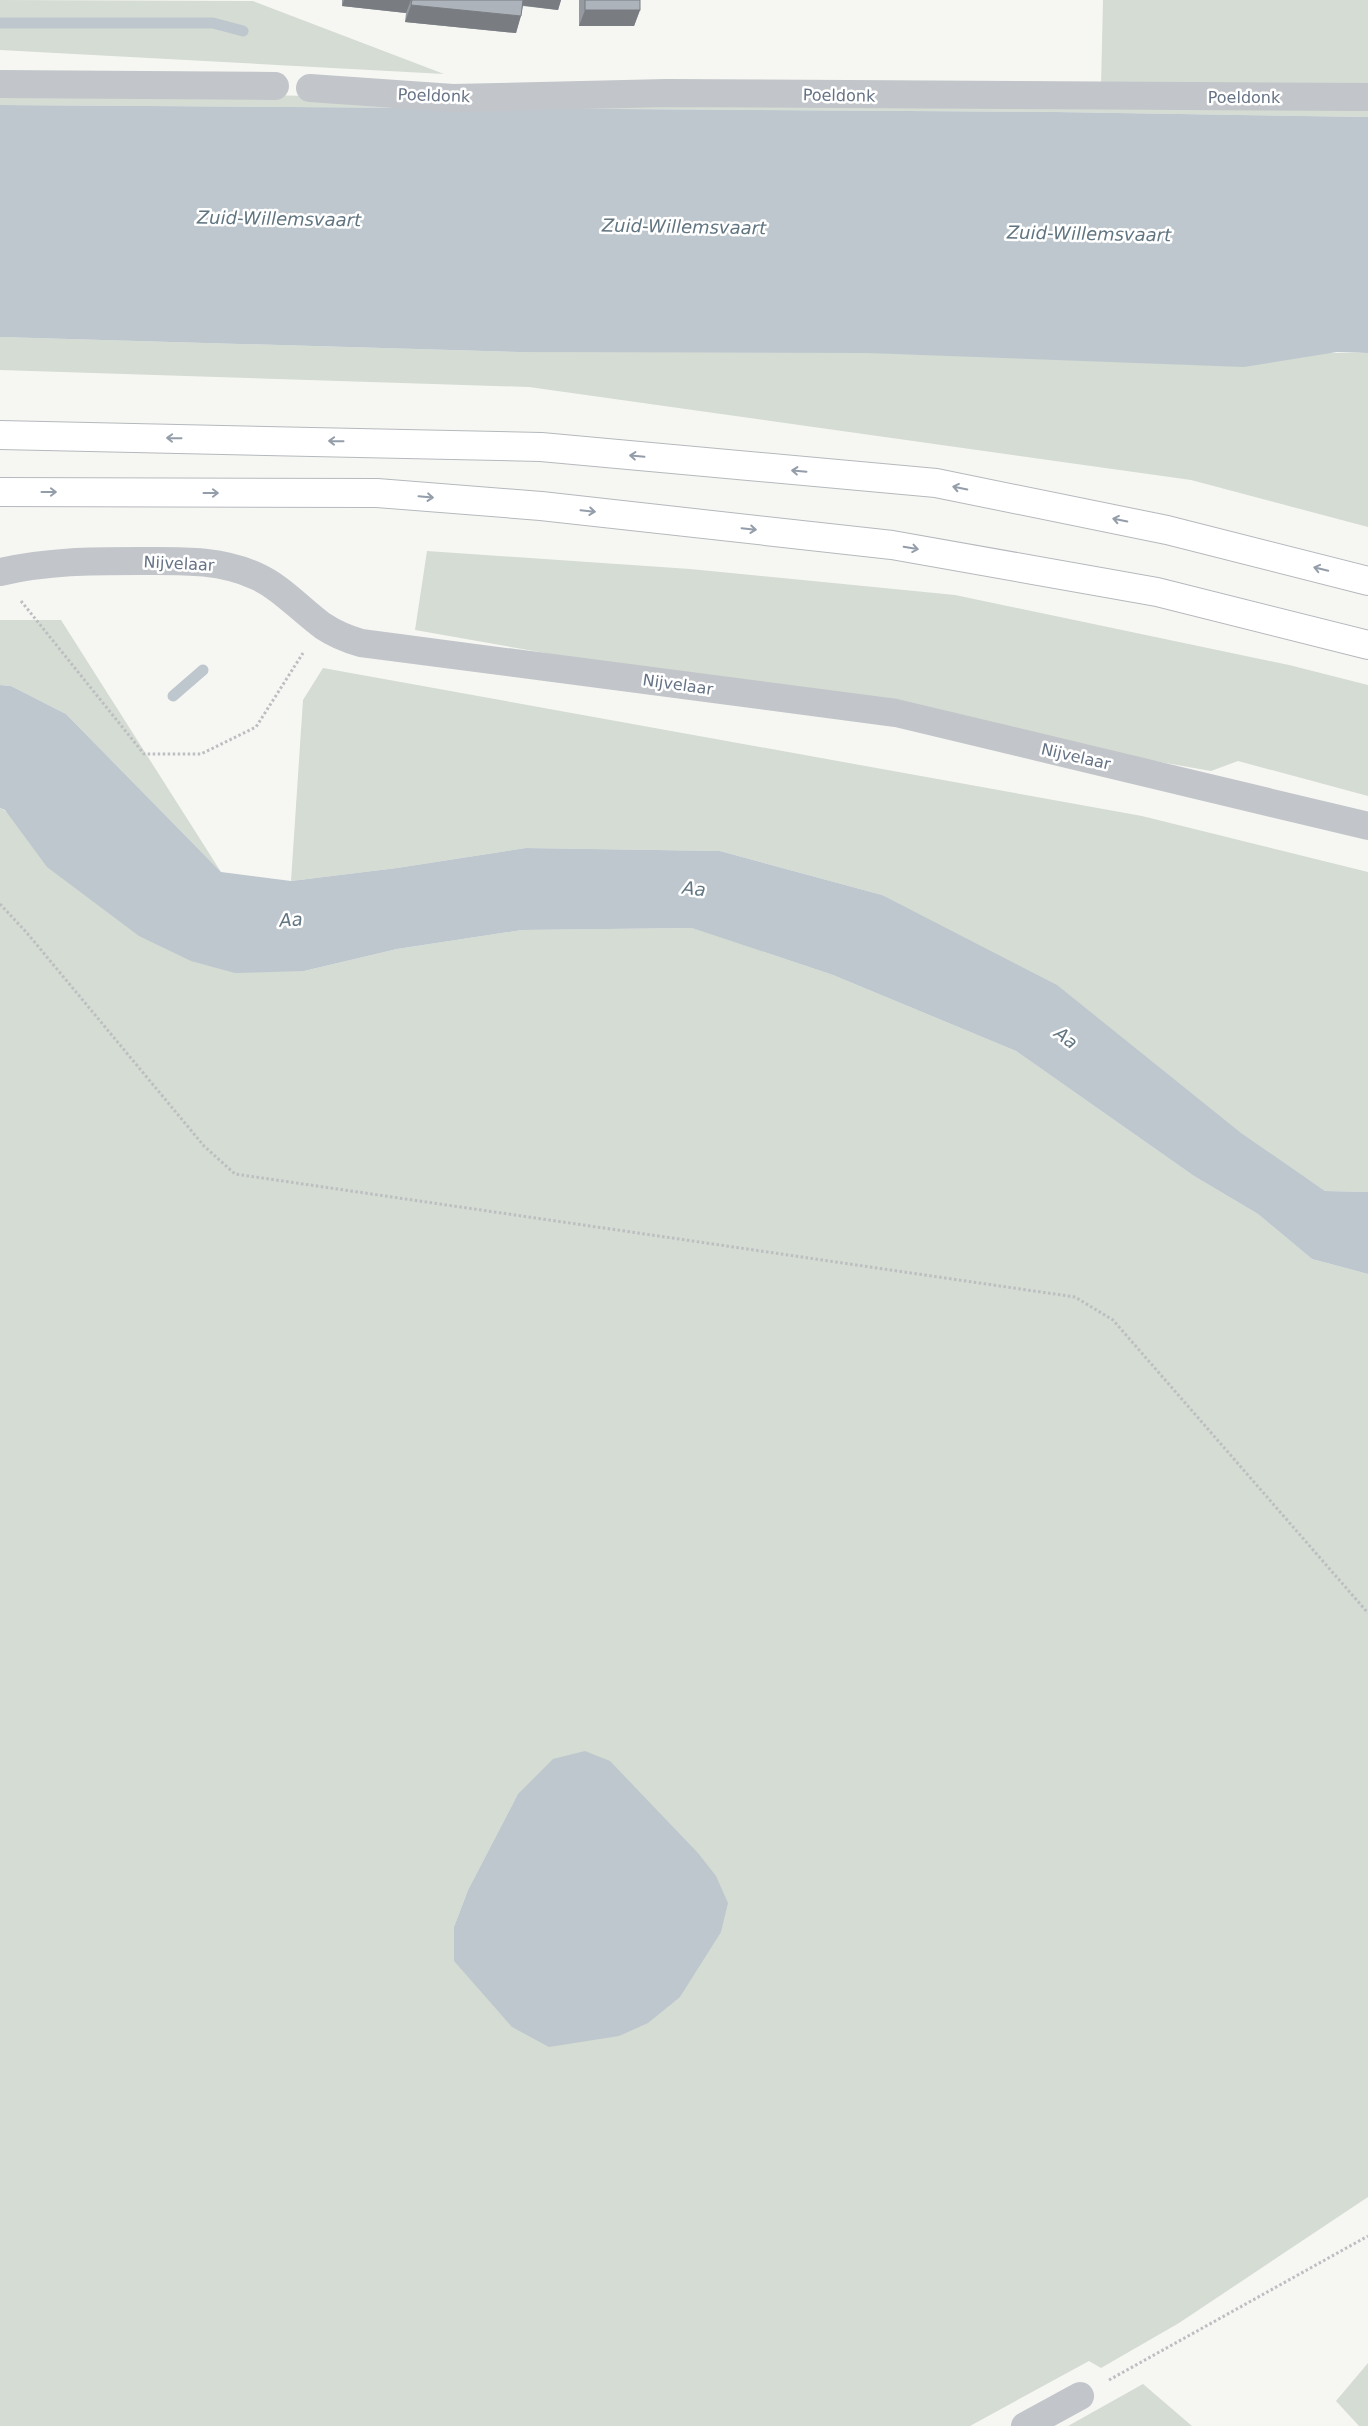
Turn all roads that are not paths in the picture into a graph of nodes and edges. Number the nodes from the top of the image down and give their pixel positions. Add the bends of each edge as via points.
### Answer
1 (0, 84) edge
2 (275, 86) dead end
3 (310, 88) dead end
4 (1368, 97) edge
5 (0, 435) edge
6 (0, 492) edge
7 (0, 572) edge
8 (1368, 581) edge
9 (1368, 645) edge
10 (1368, 826) edge
11 (1080, 2396) road end
12 (1025, 2426) edge

1 - 2 street
3 - 4 street, Poeldonk via 452,98 666,94
8 -> 5 highway via 1168,530 936,483 541,447
6 -> 9 highway via 377,493 541,506 882,544 1157,592
7 - 10 street, Nijvelaar via 68,561 197,561 222,565 257,576 322,625 361,643 896,713
11 - 12 street

